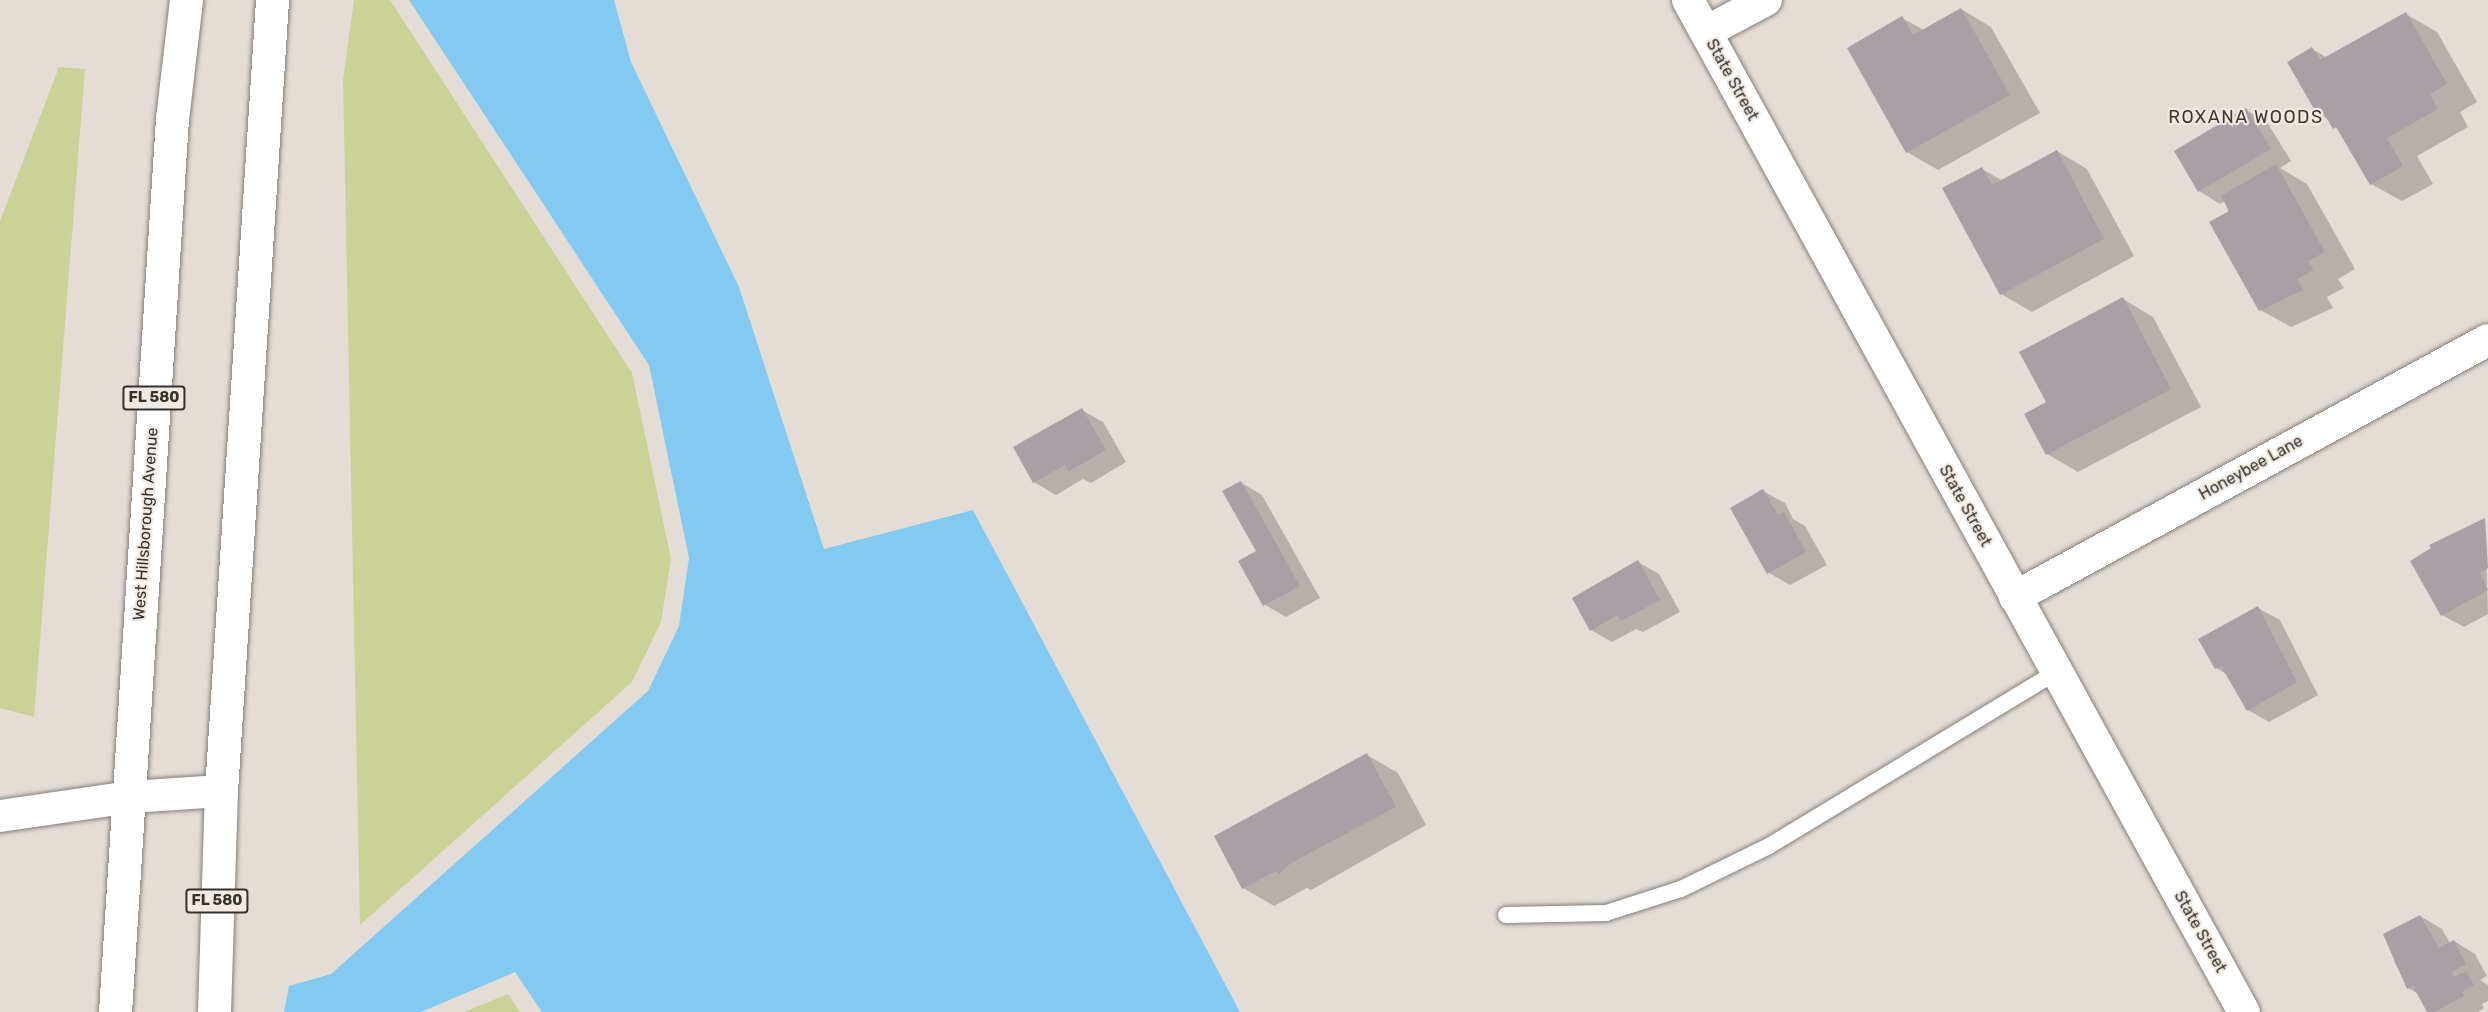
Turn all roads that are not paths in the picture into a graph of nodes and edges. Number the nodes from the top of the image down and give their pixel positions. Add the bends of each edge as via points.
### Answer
1 (186, 0) edge
2 (272, 0) edge
3 (1688, 0) edge
4 (1766, 0) edge
5 (1706, 32) junction
6 (2488, 340) edge
7 (2015, 597) junction
8 (2056, 672) junction
9 (221, 790) junction
10 (129, 797) junction
11 (0, 816) edge
12 (1506, 915) dead end
13 (115, 1012) edge
14 (214, 1012) edge
15 (2244, 1012) edge

1 - 10 main road, West Hillsborough Avenue / FL 580 via 172,119
2 - 9 main road, FL 580
3 - 5 street, State Street
4 - 5 street
5 - 7 street, State Street
6 - 7 street, Honeybee Lane
7 - 8 street, State Street
8 - 12 lane via 1769,846 1680,889 1606,913
8 - 15 street, State Street
9 - 10 street
9 - 14 main road, FL 580
10 - 11 street
10 - 13 main road, West Hillsborough Avenue / FL 580

